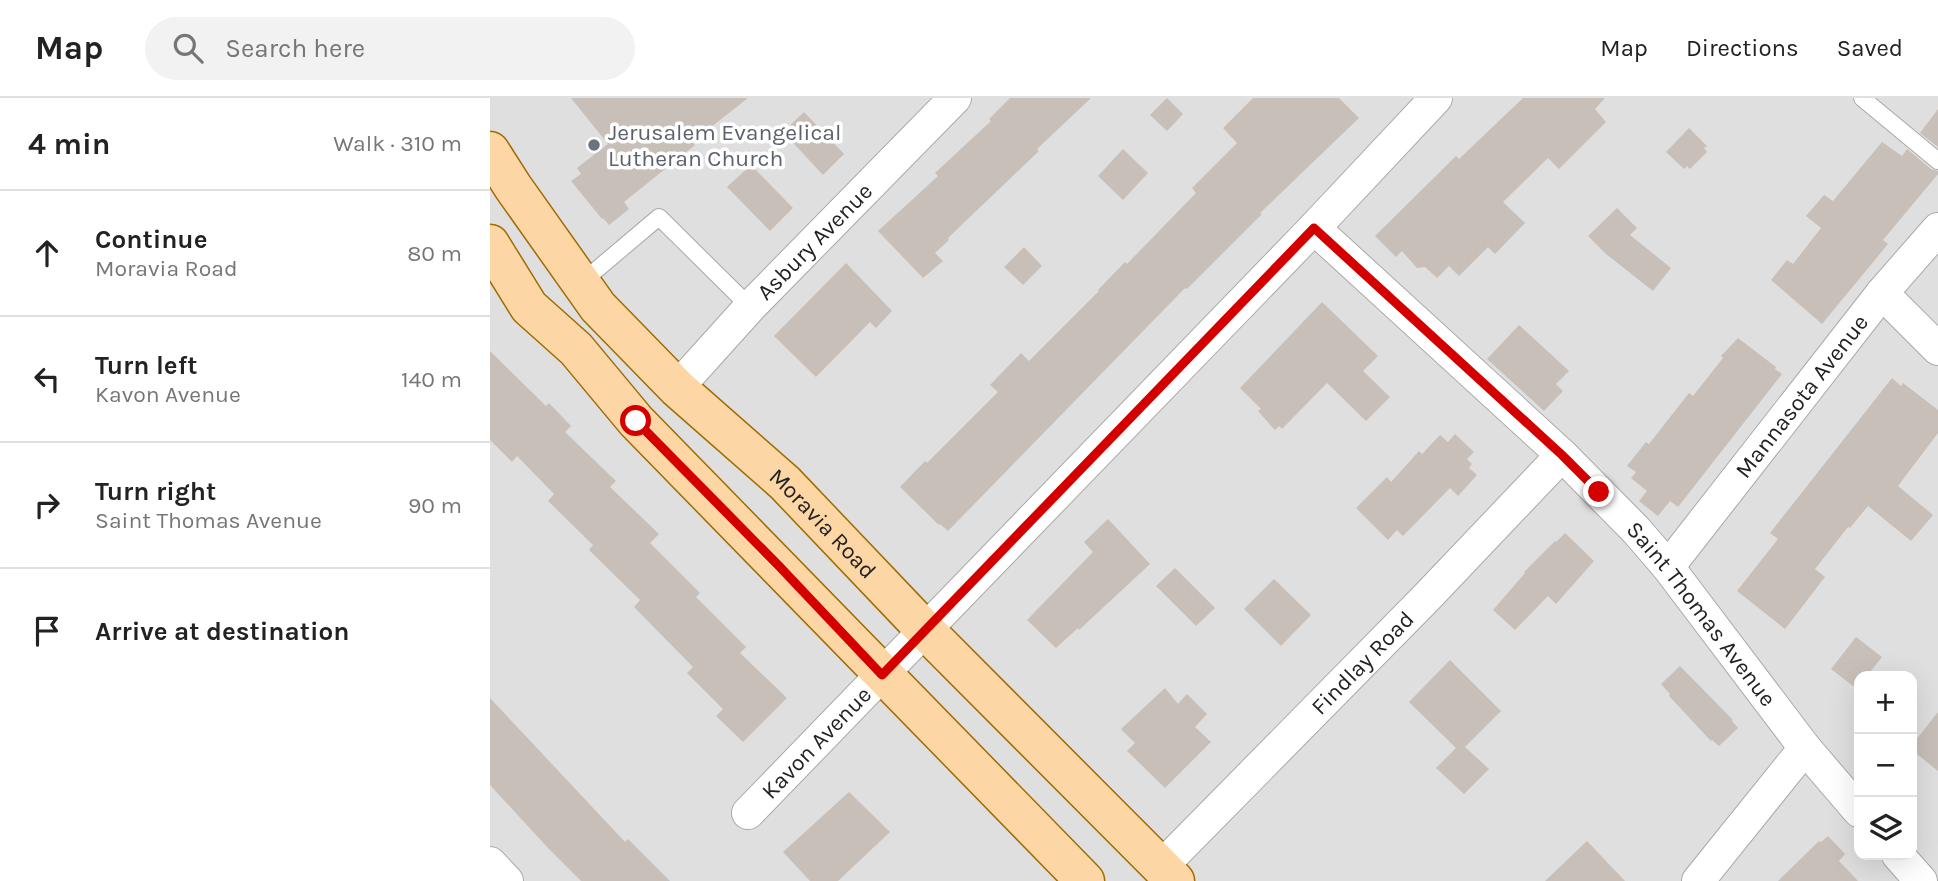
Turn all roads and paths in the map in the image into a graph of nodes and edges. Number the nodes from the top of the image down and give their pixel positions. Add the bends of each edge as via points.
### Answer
1 (955, 98) edge
2 (1436, 98) edge
3 (1862, 98) edge
4 (490, 151) edge
5 (1938, 161) edge
6 (1314, 228) junction
7 (1938, 229) edge
8 (490, 244) edge
9 (490, 276) edge
10 (582, 282) junction
11 (1882, 293) junction
12 (529, 307) junction
13 (750, 307) junction
14 (1938, 349) edge
15 (677, 388) junction
16 (1562, 455) junction
17 (1668, 567) junction
18 (924, 629) junction
19 (882, 675) junction
20 (1805, 748) junction
21 (1854, 805) edge
22 (748, 813) dead end
23 (1902, 860) edge
24 (490, 863) edge
25 (1168, 874) edge
26 (507, 881) edge
27 (1085, 881) edge
28 (1698, 881) edge
29 (1921, 881) edge

1 - 13 street, Asbury Avenue
2 - 6 street, Kavon Avenue
3 - 5 lane
4 - 10 main road, Moravia Road
6 - 16 street, Saint Thomas Avenue
6 - 18 street, Kavon Avenue
7 - 11 street, Mannasota Avenue
8 - 12 main road
9 - 12 main road
10 - 13 lane via 659,217
10 - 15 main road, Moravia Road via 598,307
11 - 14 street
11 - 17 street, Mannasota Avenue
12 - 19 main road via 576,349 636,421
13 - 15 street, Asbury Avenue
15 - 18 main road, Moravia Road via 785,483
16 - 17 street, Saint Thomas Avenue
16 - 25 street, Findlay Road
17 - 20 street, Saint Thomas Avenue
18 - 19 street, Kavon Avenue
18 - 25 main road, Moravia Road
19 - 22 street, Kavon Avenue
19 - 27 main road
20 - 21 street, Saint Thomas Avenue
20 - 28 street
23 - 29 street
24 - 26 street

